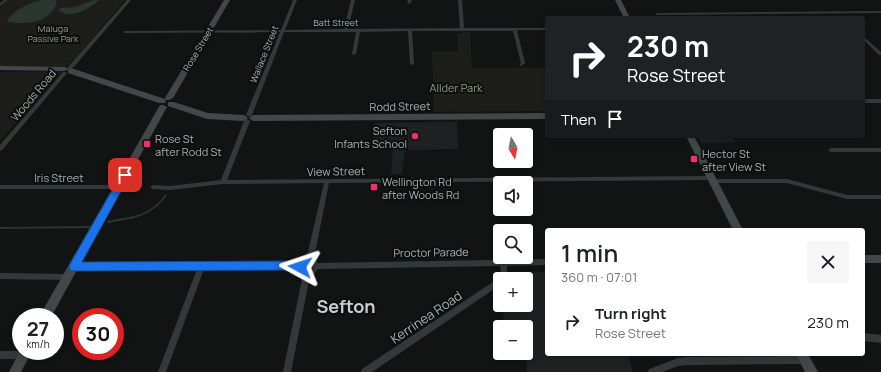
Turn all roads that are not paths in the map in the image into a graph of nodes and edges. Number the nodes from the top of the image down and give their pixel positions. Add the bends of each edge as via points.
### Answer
1 (6, 0) edge
2 (130, 0) edge
3 (227, 0) edge
4 (295, 0) edge
5 (353, 0) edge
6 (460, 0) edge
7 (618, 0) edge
8 (0, 5) edge
9 (881, 12) edge
10 (775, 13) junction
11 (657, 14) dead end
12 (627, 16) edge
13 (778, 16) edge
14 (462, 29) junction
15 (516, 29) junction
16 (545, 29) edge
17 (283, 30) junction
18 (346, 30) junction
19 (358, 30) junction
20 (410, 30) junction
21 (125, 32) dead end
22 (209, 32) junction
23 (865, 39) edge
24 (354, 54) dead end
25 (881, 54) edge
26 (412, 64) dead end
27 (521, 65) dead end
28 (0, 68) edge
29 (68, 70) junction
30 (865, 101) edge
31 (881, 101) edge
32 (166, 103) junction
33 (545, 116) edge
34 (248, 118) junction
35 (691, 138) edge
36 (0, 149) edge
37 (831, 150) dead end
38 (881, 150) edge
39 (712, 180) junction
40 (327, 181) junction
41 (224, 182) junction
42 (0, 187) edge
43 (118, 187) junction
44 (153, 187) dead end
45 (881, 197) edge
46 (737, 228) edge
47 (881, 258) edge
48 (865, 259) edge
49 (310, 260) junction
50 (533, 262) edge
51 (545, 262) edge
52 (493, 263) edge
53 (301, 265) junction
54 (202, 266) junction
55 (316, 266) junction
56 (74, 267) junction
57 (307, 272) junction
58 (0, 276) edge
59 (68, 276) junction
60 (493, 285) edge
61 (50, 308) edge
62 (865, 337) edge
63 (881, 340) edge
64 (12, 354) edge
65 (0, 355) edge
66 (804, 357) edge
67 (21, 360) edge
68 (15, 372) edge
69 (162, 372) edge
70 (286, 372) edge
71 (365, 372) edge
72 (652, 372) edge
73 (812, 372) edge

1 - 8 street
2 - 29 street, Woods Road
3 - 22 street, Rose Street
4 - 17 street, Wallace Street
5 - 18 street
6 - 14 street
7 - 12 street
9 - 10 street
10 - 11 street
10 - 13 street
14 - 15 street, Batt Street
14 - 20 street, Batt Street
15 - 16 street, Batt Street
15 - 27 street via 522,55
17 - 18 street, Batt Street
17 - 22 street, Batt Street
17 - 34 street, Wallace Street
18 - 19 street, Batt Street
19 - 20 street, Batt Street
19 - 24 street
20 - 26 street
21 - 22 street, Batt Street
22 - 32 street, Rose Street
23 - 25 street
28 - 29 street, Rodd Street
29 - 32 street, Rodd Street
29 - 36 street, Woods Road
30 - 31 street
32 - 34 street, Rodd Street via 207,116
32 - 43 street, Rose Street
33 - 34 street, Rodd Street
34 - 41 street, Wallace Street
35 - 39 street
37 - 38 street
39 - 40 street, View Street
39 - 45 street, View Street via 787,181 847,197
39 - 46 street
40 - 41 street, View Street
40 - 49 street
41 - 44 street, View Street via 170,188
42 - 43 street, Iris Street
43 - 56 street, Rose Street
47 - 48 street
49 - 53 street via 304,261
49 - 55 street via 315,262
50 - 51 street, Proctor Parade
52 - 55 street, Proctor Parade
53 - 54 street
53 - 57 street via 302,271
54 - 56 street
54 - 69 street
55 - 57 street
56 - 59 street, Rose Street
57 - 70 street
58 - 59 street
59 - 61 street, Rose Street
60 - 71 street, Kerrinea Road
62 - 63 street
64 - 65 street
66 - 72 street via 687,361
66 - 73 street
67 - 68 street

